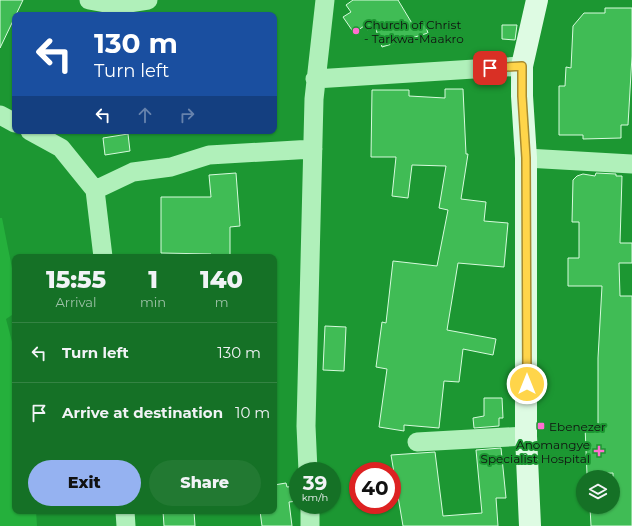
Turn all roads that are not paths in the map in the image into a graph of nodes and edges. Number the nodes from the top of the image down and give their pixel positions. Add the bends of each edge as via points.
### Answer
1 (89, 0) edge
2 (148, 0) edge
3 (325, 0) edge
4 (536, 0) edge
5 (522, 66) junction
6 (316, 79) junction
7 (0, 115) edge
8 (12, 121) edge
9 (35, 134) edge
10 (313, 149) junction
11 (526, 158) junction
12 (632, 164) edge
13 (95, 190) junction
14 (103, 254) edge
15 (526, 436) junction
16 (417, 442) dead end
17 (308, 462) edge
18 (125, 514) edge
19 (310, 514) edge
20 (126, 526) edge
21 (310, 526) edge
22 (530, 526) edge

1 - 2 street via 116,5
3 - 6 street
4 - 5 street
5 - 6 street
5 - 11 street
6 - 10 street
7 - 8 street
9 - 13 street via 61,148
10 - 13 street via 210,155 170,167 133,172
10 - 17 street via 306,426
11 - 12 street
11 - 15 street
13 - 14 street
15 - 16 street
15 - 22 street
18 - 20 street
19 - 21 street

